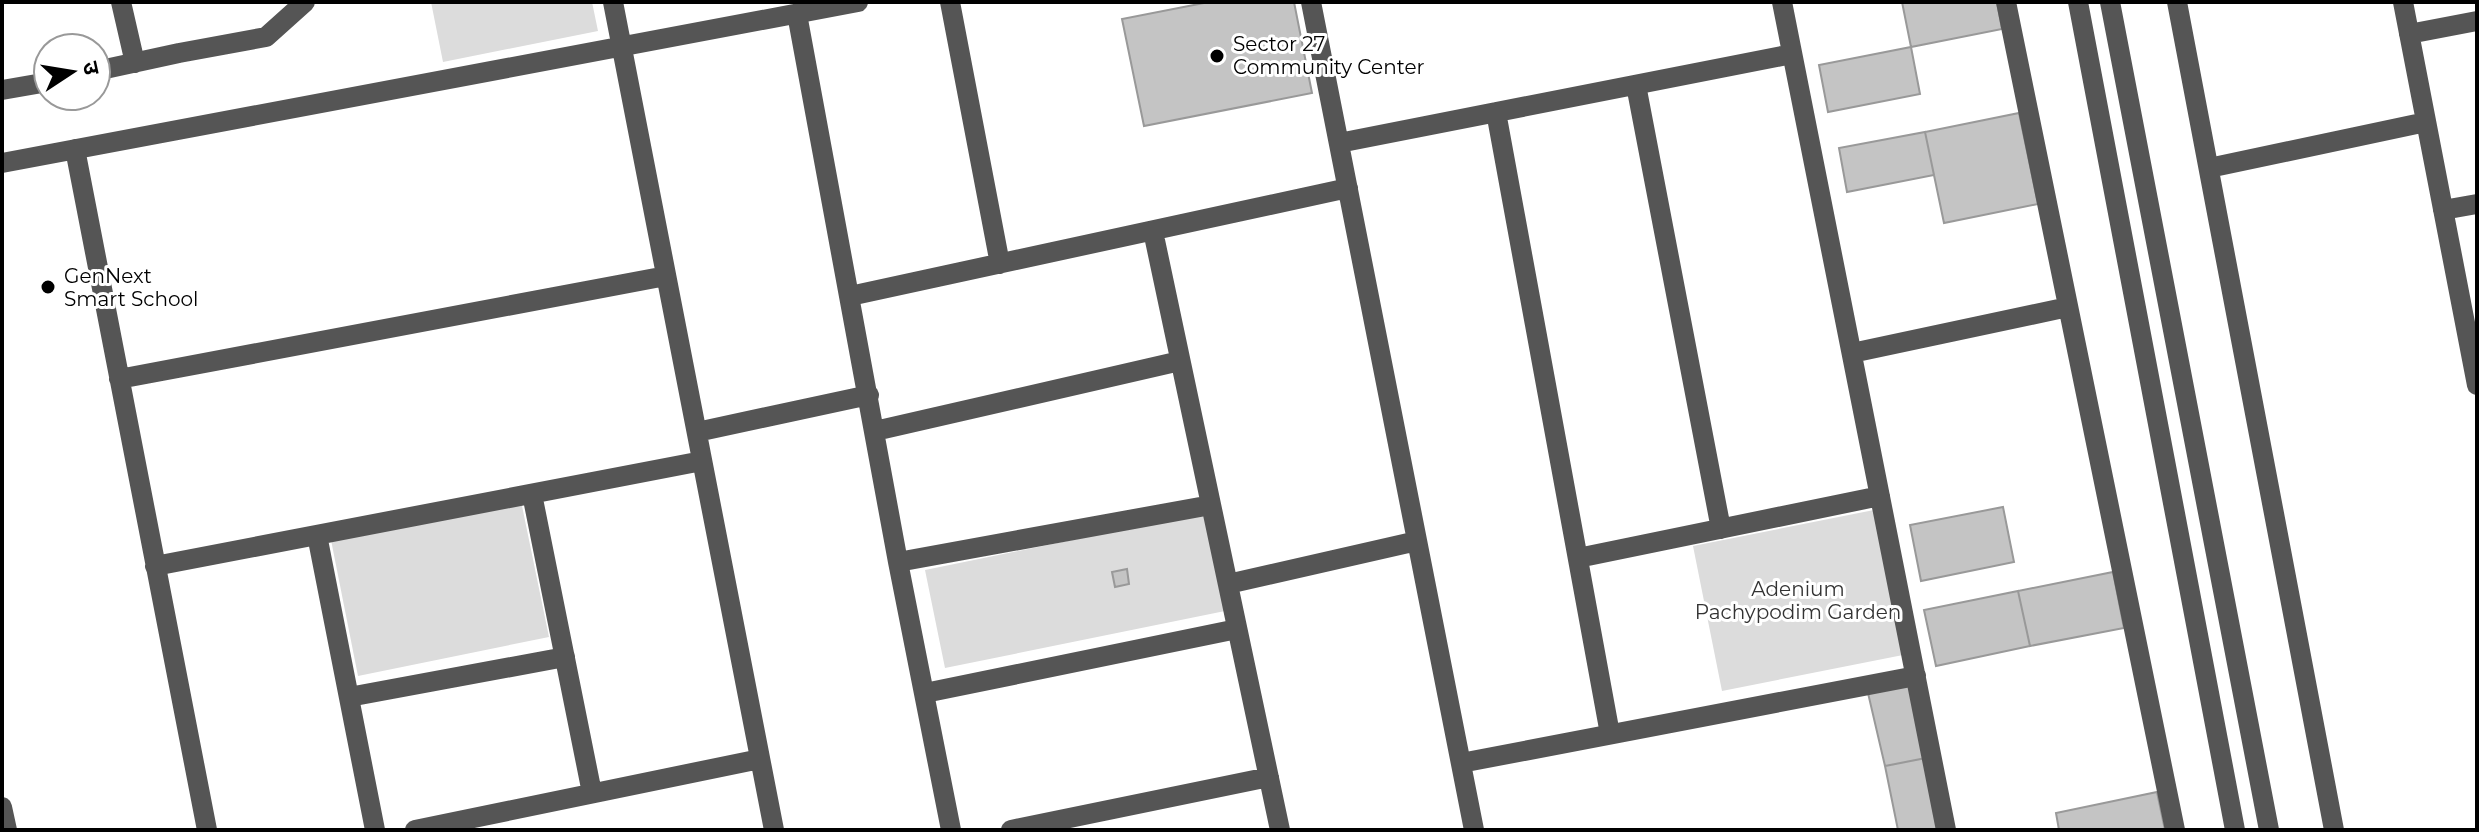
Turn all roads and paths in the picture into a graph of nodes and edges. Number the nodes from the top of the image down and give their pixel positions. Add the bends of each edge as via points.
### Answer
1 (121, 2) edge
2 (305, 2) edge
3 (613, 2) edge
4 (858, 2) edge
5 (950, 2) edge
6 (1311, 2) edge
7 (1782, 2) edge
8 (2006, 2) edge
9 (2078, 2) edge
10 (2110, 2) edge
11 (2177, 2) edge
12 (2403, 2) edge
13 (797, 14) junction
14 (2477, 21) edge
15 (2409, 34) junction
16 (622, 46) junction
17 (1792, 54) junction
18 (135, 63) junction
19 (112, 68) edge
20 (32, 85) edge
21 (1636, 85) junction
22 (2, 90) edge
23 (1496, 112) junction
24 (2426, 122) junction
25 (1339, 143) junction
26 (75, 149) junction
27 (2, 163) edge
28 (2209, 168) junction
29 (1348, 188) junction
30 (2477, 204) edge
31 (2443, 210) junction
32 (1153, 231) junction
33 (1000, 264) junction
34 (666, 276) junction
35 (850, 296) junction
36 (2068, 307) junction
37 (1852, 353) junction
38 (1180, 361) junction
39 (119, 379) junction
40 (2477, 385) edge
41 (869, 395) junction
42 (875, 431) junction
43 (697, 432) junction
44 (702, 461) junction
45 (532, 494) junction
46 (1880, 496) junction
47 (1211, 505) junction
48 (1721, 529) junction
49 (317, 535) junction
50 (1417, 541) junction
51 (1578, 558) junction
52 (898, 562) junction
53 (155, 566) junction
54 (1228, 584) junction
55 (1237, 629) junction
56 (565, 657) junction
57 (1916, 676) junction
58 (925, 693) junction
59 (349, 697) junction
60 (1610, 734) junction
61 (760, 759) junction
62 (1461, 763) junction
63 (1269, 777) junction
64 (592, 793) junction
65 (2, 807) edge
66 (7, 830) edge
67 (207, 830) edge
68 (375, 830) edge
69 (415, 830) edge
70 (774, 830) edge
71 (951, 830) edge
72 (1011, 830) edge
73 (1280, 830) edge
74 (1474, 830) edge
75 (1946, 830) edge
76 (2175, 830) edge
77 (2235, 830) edge
78 (2269, 830) edge
79 (2334, 830) edge

1 - 18 street
2 - 18 street via 266,37
3 - 16 street
4 - 13 street
5 - 33 street
6 - 25 street
7 - 17 street
8 - 36 street
9 - 77 street
10 - 78 street
11 - 28 street
12 - 15 street
13 - 16 street
13 - 35 street
14 - 15 street
15 - 24 street
16 - 26 street
16 - 34 street
17 - 21 street
17 - 37 street
18 - 19 street
20 - 22 street
21 - 23 street
21 - 48 street
23 - 25 street
23 - 51 street
24 - 28 street
24 - 31 street
25 - 29 street
26 - 27 street
26 - 39 street
28 - 79 street
29 - 32 street
29 - 50 street
30 - 31 street
31 - 40 street
32 - 33 street
32 - 38 street
33 - 35 street
34 - 39 street
34 - 43 street
35 - 41 street
36 - 37 street
36 - 76 street
37 - 46 street
38 - 42 street
38 - 47 street
39 - 53 street
41 - 42 street
41 - 43 street
42 - 52 street
43 - 44 street
44 - 45 street
44 - 61 street
45 - 49 street
45 - 56 street
46 - 48 street
46 - 57 street
47 - 52 street
47 - 54 street
48 - 51 street
49 - 53 street
49 - 59 street
50 - 54 street
50 - 62 street
51 - 60 street
52 - 58 street
53 - 67 street
54 - 55 street
55 - 58 street
55 - 63 street
56 - 59 street
56 - 64 street
57 - 60 street
57 - 75 street
58 - 71 street
59 - 68 street
60 - 62 street
61 - 64 street
61 - 70 street
62 - 74 street
63 - 72 street
63 - 73 street
64 - 69 street
65 - 66 street

